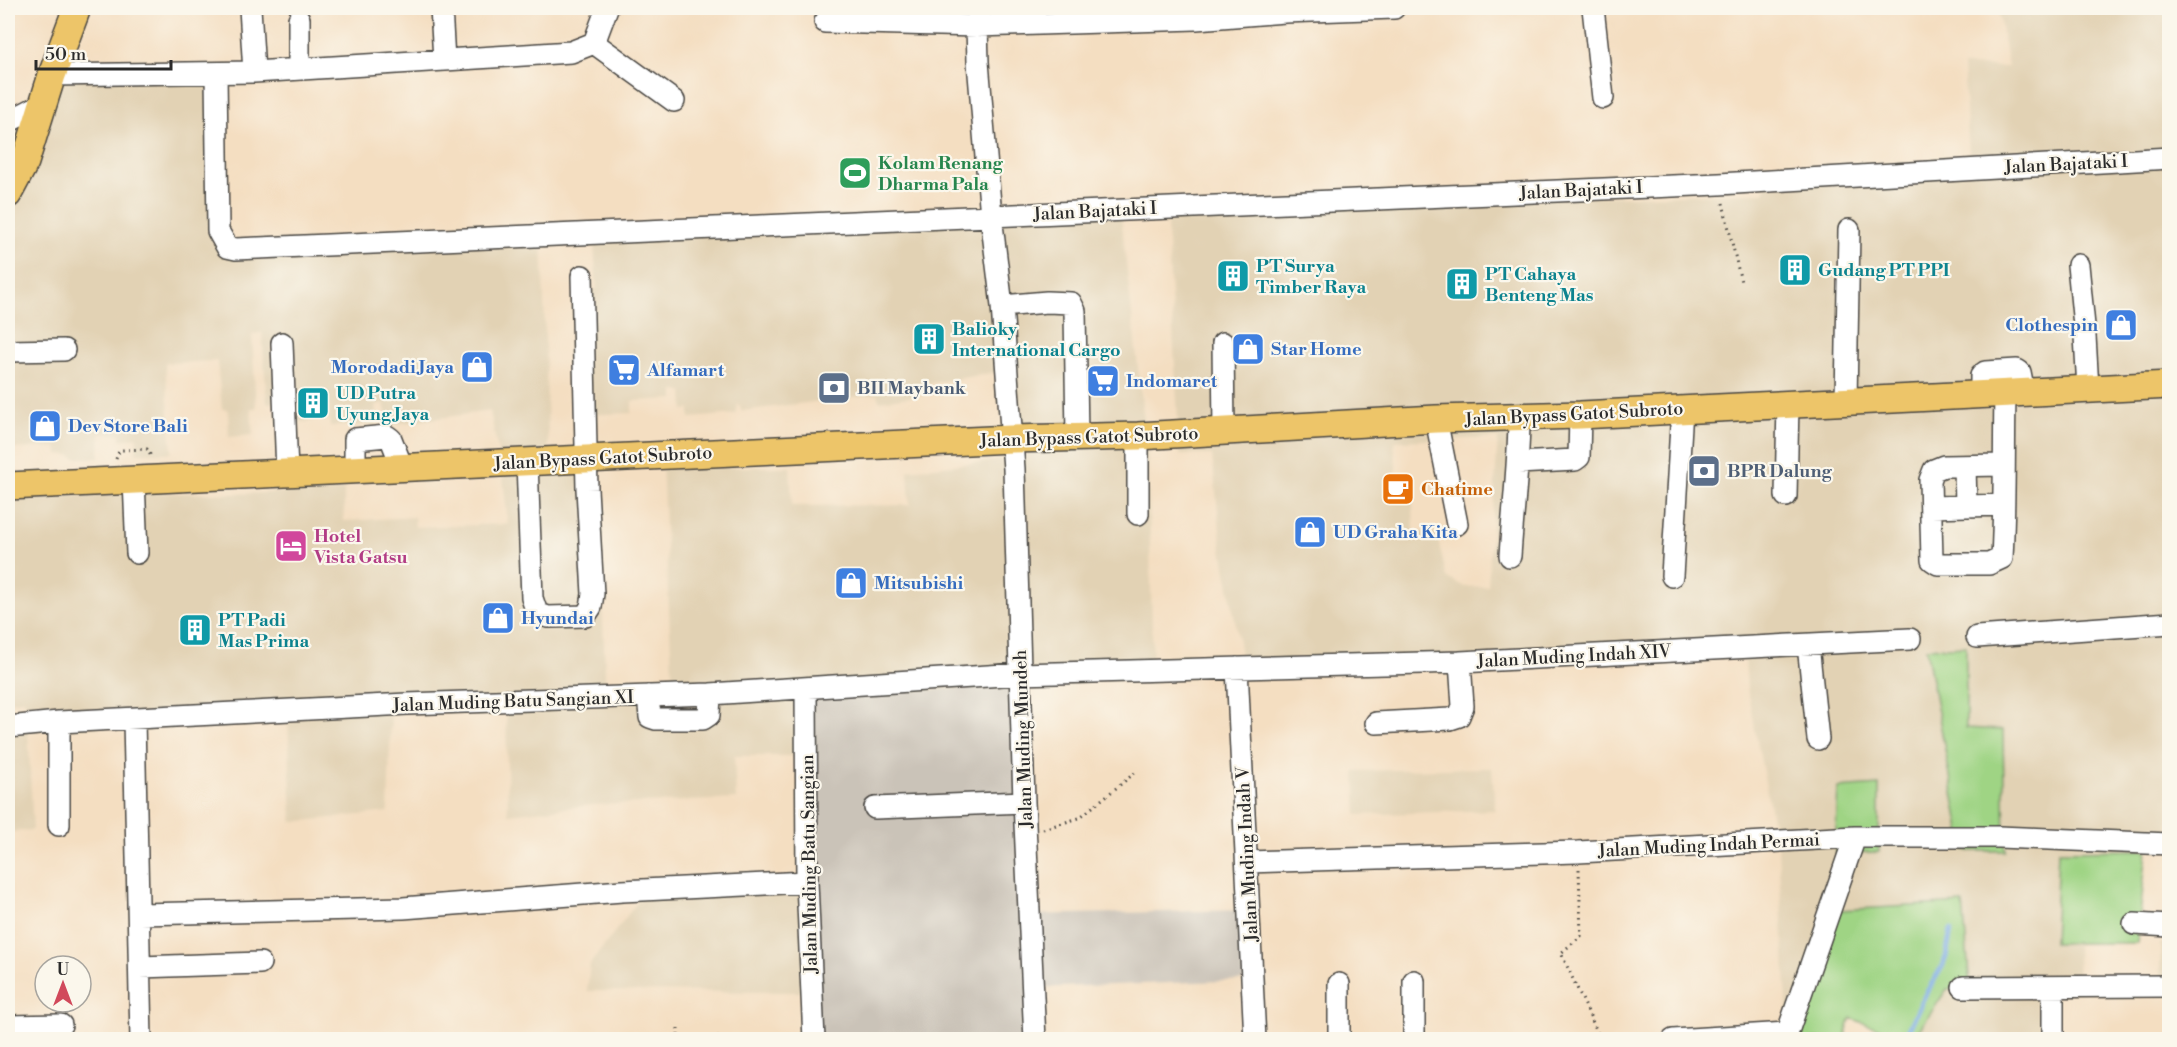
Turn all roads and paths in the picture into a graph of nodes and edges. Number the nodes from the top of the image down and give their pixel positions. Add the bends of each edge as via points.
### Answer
1 (77, 8) edge
2 (250, 8) edge
3 (441, 8) edge
4 (607, 8) edge
5 (1394, 8) edge
6 (1593, 8) edge
7 (1285, 10) edge
8 (978, 16) edge
9 (299, 19) dead end
10 (825, 22) dead end
11 (594, 44) junction
12 (444, 60) junction
13 (299, 69) junction
14 (216, 72) junction
15 (254, 72) junction
16 (52, 75) junction
17 (1603, 98) dead end
18 (674, 101) dead end
19 (44, 103) junction
20 (8, 122) edge
21 (2169, 158) edge
22 (1719, 184) junction
23 (8, 194) edge
24 (991, 216) junction
25 (1849, 230) dead end
26 (2078, 265) dead end
27 (582, 276) dead end
28 (1741, 282) dead end
29 (1002, 306) junction
30 (282, 343) dead end
31 (1223, 343) dead end
32 (64, 350) dead end
33 (8, 351) edge
34 (2169, 385) edge
35 (2088, 389) junction
36 (2003, 393) junction
37 (1846, 400) junction
38 (1788, 404) junction
39 (1682, 409) junction
40 (1580, 415) junction
41 (1519, 417) junction
42 (1436, 420) junction
43 (1224, 432) junction
44 (1077, 436) junction
45 (1138, 436) junction
46 (1011, 439) junction
47 (586, 459) junction
48 (527, 462) junction
49 (1518, 463) junction
50 (2004, 465) junction
51 (1965, 466) junction
52 (287, 473) junction
53 (134, 480) junction
54 (8, 486) edge
55 (1786, 496) dead end
56 (2003, 504) junction
57 (1966, 505) junction
58 (1931, 507) junction
59 (1138, 514) dead end
60 (1457, 524) dead end
61 (136, 553) dead end
62 (1510, 556) dead end
63 (1672, 576) dead end
64 (2169, 622) edge
65 (1977, 637) dead end
66 (1910, 639) dead end
67 (1809, 645) junction
68 (1460, 662) junction
69 (1237, 668) junction
70 (1019, 674) junction
71 (806, 688) junction
72 (134, 720) junction
73 (59, 722) junction
74 (1377, 723) dead end
75 (8, 727) edge
76 (1818, 739) dead end
77 (1136, 772) dead end
78 (1024, 802) junction
79 (875, 808) dead end
80 (59, 825) dead end
81 (1026, 834) junction
82 (1855, 837) junction
83 (2169, 844) edge
84 (1578, 852) junction
85 (1248, 862) junction
86 (807, 882) junction
87 (139, 914) junction
88 (2134, 924) dead end
89 (2169, 926) edge
90 (260, 963) dead end
91 (140, 967) junction
92 (1414, 981) dead end
93 (1339, 984) dead end
94 (2169, 986) edge
95 (1963, 987) dead end
96 (2053, 987) junction
97 (61, 1025) dead end
98 (8, 1026) edge
99 (678, 1028) dead end
100 (1786, 1036) edge
101 (141, 1040) edge
102 (678, 1040) edge
103 (814, 1040) edge
104 (1035, 1040) edge
105 (1255, 1040) edge
106 (1339, 1040) edge
107 (1414, 1040) edge
108 (1601, 1040) edge
109 (1673, 1040) edge
110 (2053, 1040) edge

1 - 16 main road
2 - 15 street
3 - 12 street
4 - 11 street
5 - 7 street
6 - 17 street
7 - 8 street via 1196,19
8 - 10 street
8 - 24 street, Jalan Muding Mundeh
9 - 13 street
11 - 12 street via 571,52
11 - 18 street
12 - 13 street
13 - 15 street
14 - 15 street
14 - 16 street
14 - 24 street, Jalan Bajataki I via 218,231 227,247 236,249
16 - 19 main road
19 - 20 street
19 - 23 main road via 25,162
21 - 22 street, Jalan Bajataki I
22 - 24 street, Jalan Bajataki I
22 - 28 path
24 - 29 street, Jalan Muding Mundeh
25 - 37 street
26 - 35 street
27 - 47 street
29 - 44 street via 1071,303 1075,311
29 - 46 street, Jalan Muding Mundeh
30 - 52 street
31 - 43 street
32 - 33 street
34 - 35 main road, Jalan Bypass Gatot Subroto
35 - 36 main road, Jalan Bypass Gatot Subroto
36 - 37 main road, Jalan Bypass Gatot Subroto
36 - 50 street
37 - 38 main road, Jalan Bypass Gatot Subroto
38 - 39 main road, Jalan Bypass Gatot Subroto
38 - 55 street
39 - 40 main road, Jalan Bypass Gatot Subroto
39 - 63 street
40 - 41 main road, Jalan Bypass Gatot Subroto
40 - 49 street via 1579,457
41 - 42 main road, Jalan Bypass Gatot Subroto
41 - 49 street
42 - 43 main road, Jalan Bypass Gatot Subroto
42 - 60 street
43 - 45 main road, Jalan Bypass Gatot Subroto
44 - 45 main road, Jalan Bypass Gatot Subroto
44 - 46 main road, Jalan Bypass Gatot Subroto
45 - 59 street
46 - 47 main road, Jalan Bypass Gatot Subroto
46 - 70 street, Jalan Muding Mundeh
47 - 48 main road, Jalan Bypass Gatot Subroto
47 - 48 street via 593,594 585,616 548,617 537,613 532,598
48 - 52 main road, Jalan Bypass Gatot Subroto
49 - 62 street
50 - 51 street
50 - 56 street
51 - 57 street
51 - 58 street via 1934,470 1930,480
52 - 53 main road, Jalan Bypass Gatot Subroto
53 - 54 main road, Jalan Bypass Gatot Subroto
53 - 61 street
56 - 57 street
56 - 58 street via 2002,558 1989,564 1932,561
57 - 58 street
64 - 65 street
66 - 67 street, Jalan Muding Indah XIV
67 - 68 street, Jalan Muding Indah XIV
67 - 76 street
68 - 69 street, Jalan Muding Indah XIV
68 - 74 street via 1463,706 1459,716
69 - 70 street, Jalan Muding Indah XIV
69 - 85 street, Jalan Muding Indah V
70 - 71 street, Jalan Muding Batu Sangian XI
70 - 78 street, Jalan Muding Mundeh
71 - 72 street, Jalan Muding Batu Sangian XI
71 - 86 street, Jalan Muding Batu Sangian
72 - 73 street, Jalan Muding Batu Sangian XI
72 - 87 street
73 - 75 street, Jalan Muding Batu Sangian XI
73 - 80 street
77 - 81 path via 1078,818
78 - 79 street
78 - 81 street, Jalan Muding Mundeh
81 - 104 street, Jalan Muding Mundeh
82 - 83 street, Jalan Muding Indah Permai via 1999,837
82 - 84 street, Jalan Muding Indah Permai
82 - 100 street
84 - 85 street, Jalan Muding Indah Permai
84 - 108 path via 1581,936 1561,953
85 - 105 street, Jalan Muding Indah V
86 - 87 street via 404,908
86 - 103 street, Jalan Muding Batu Sangian
87 - 91 street
88 - 89 street
90 - 91 street
91 - 101 street
92 - 107 street
93 - 106 street
94 - 96 street
95 - 96 street
96 - 110 street
97 - 98 street
99 - 102 path
100 - 109 street

